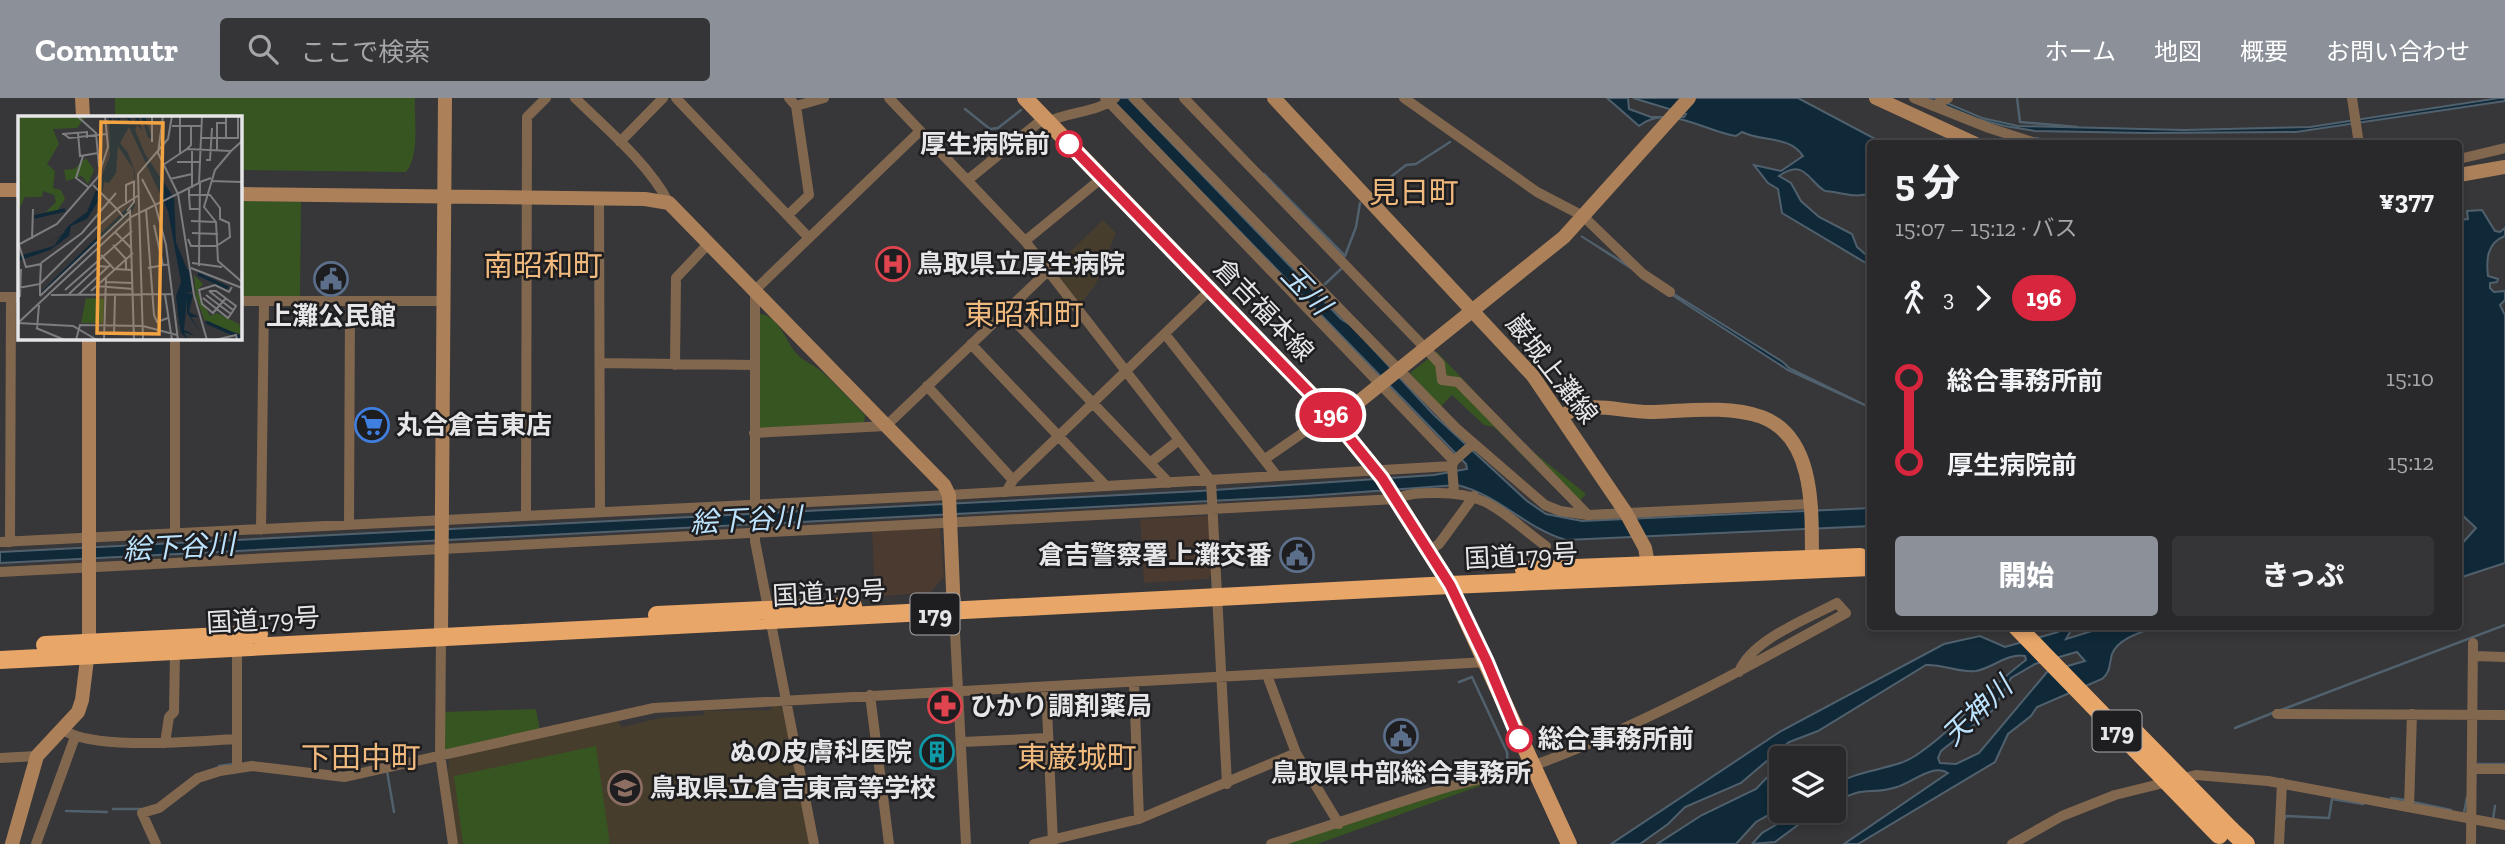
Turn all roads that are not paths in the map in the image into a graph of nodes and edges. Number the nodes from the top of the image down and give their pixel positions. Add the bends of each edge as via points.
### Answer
1 (82, 98) edge
2 (445, 98) edge
3 (546, 98) edge
4 (575, 98) edge
5 (663, 98) edge
6 (676, 98) edge
7 (824, 98) edge
8 (889, 98) edge
9 (1025, 98) edge
10 (1134, 98) edge
11 (1184, 98) edge
12 (1274, 98) edge
13 (1404, 98) edge
14 (1689, 98) edge
15 (1876, 98) edge
16 (1914, 98) edge
17 (1948, 98) edge
18 (2352, 98) edge
19 (1110, 100) edge
20 (792, 102) edge
21 (1934, 106) junction
22 (83, 116) edge
23 (1046, 120) junction
24 (920, 131) junction
25 (1967, 140) edge
26 (2026, 140) edge
27 (2358, 140) edge
28 (620, 142) junction
29 (2505, 148) edge
30 (2462, 158) edge
31 (2505, 167) edge
32 (2462, 175) edge
33 (1102, 178) junction
34 (969, 179) junction
35 (0, 190) edge
36 (18, 190) edge
37 (242, 194) edge
38 (444, 198) junction
39 (525, 198) junction
40 (599, 199) junction
41 (668, 203) junction
42 (1586, 213) junction
43 (788, 215) junction
44 (809, 238) junction
45 (1025, 241) junction
46 (709, 243) junction
47 (1048, 271) junction
48 (1211, 289) junction
49 (755, 290) junction
50 (1670, 292) dead end
51 (10, 297) edge
52 (242, 301) edge
53 (445, 301) junction
54 (264, 302) junction
55 (351, 302) junction
56 (1006, 312) junction
57 (1475, 312) junction
58 (1165, 334) junction
59 (89, 340) edge
60 (174, 340) edge
61 (971, 344) junction
62 (1426, 349) junction
63 (600, 363) junction
64 (675, 365) junction
65 (755, 365) junction
66 (1125, 371) junction
67 (1400, 371) junction
68 (1383, 385) junction
69 (927, 386) junction
70 (1094, 401) junction
71 (1562, 416) junction
72 (1333, 417) junction
73 (886, 425) junction
74 (754, 433) junction
75 (1059, 437) junction
76 (1179, 440) junction
77 (1473, 444) junction
78 (5, 454) edge
79 (1265, 458) junction
80 (1151, 462) junction
81 (1453, 463) junction
82 (1379, 474) junction
83 (1277, 476) junction
84 (1013, 480) junction
85 (1168, 483) junction
86 (1211, 484) junction
87 (1106, 486) junction
88 (1006, 492) junction
89 (1454, 492) junction
90 (1474, 496) junction
91 (1395, 497) junction
92 (1810, 505) junction
93 (1212, 506) junction
94 (754, 507) junction
95 (950, 509) junction
96 (600, 512) junction
97 (1627, 514) junction
98 (1588, 515) junction
99 (526, 516) junction
100 (349, 525) junction
101 (261, 530) junction
102 (755, 530) junction
103 (175, 534) junction
104 (443, 534) junction
105 (5, 542) edge
106 (1546, 546) dead end
107 (1428, 551) junction
108 (87, 553) junction
109 (1812, 556) junction
110 (1867, 557) edge
111 (1648, 563) junction
112 (1867, 566) edge
113 (0, 572) edge
114 (1447, 581) junction
115 (1215, 593) junction
116 (953, 607) junction
117 (769, 616) junction
118 (441, 630) junction
119 (2019, 630) edge
120 (2036, 630) edge
121 (2473, 643) dead end
122 (0, 648) edge
123 (237, 648) junction
124 (87, 650) junction
125 (175, 652) junction
126 (2474, 656) junction
127 (2505, 657) edge
128 (0, 660) edge
129 (1487, 662) junction
130 (1739, 672) junction
131 (1268, 675) junction
132 (1220, 678) junction
133 (1134, 683) junction
134 (1046, 687) junction
135 (959, 692) junction
136 (870, 695) junction
137 (786, 700) junction
138 (2277, 714) dead end
139 (2412, 714) junction
140 (2472, 715) junction
141 (2505, 715) edge
142 (69, 733) junction
143 (1048, 738) junction
144 (236, 740) junction
145 (962, 742) junction
146 (165, 743) junction
147 (1296, 753) junction
148 (440, 754) junction
149 (37, 756) junction
150 (0, 758) edge
151 (237, 767) junction
152 (1532, 769) junction
153 (2472, 769) junction
154 (2505, 769) edge
155 (2282, 783) junction
156 (1227, 784) junction
157 (2409, 807) junction
158 (2471, 818) junction
159 (1139, 819) junction
160 (1339, 824) junction
161 (2505, 825) edge
162 (1053, 842) edge
163 (12, 844) edge
164 (36, 844) edge
165 (156, 844) edge
166 (453, 844) edge
167 (814, 844) edge
168 (889, 844) edge
169 (966, 844) edge
170 (1034, 844) edge
171 (1271, 844) edge
172 (1569, 844) edge
173 (2012, 844) edge
174 (2228, 844) edge
175 (2245, 844) edge
176 (2280, 844) edge
177 (2471, 844) edge

1 - 22 street
2 - 38 street
3 - 39 street via 527,117
4 - 28 street
5 - 28 street
6 - 43 street
7 - 20 street
8 - 24 street
9 - 23 main road, 倉吉福本線
10 - 67 street
11 - 62 street
12 - 57 street
13 - 42 street via 1537,192
14 - 42 street, 巌城上灘線
15 - 25 street
16 - 21 street
17 - 21 street
18 - 27 street
19 - 23 street
19 - 68 street
20 - 43 street via 809,195
21 - 26 street
23 - 33 main road, 倉吉福本線
23 - 34 street
24 - 34 street
24 - 44 street
28 - 41 street
29 - 30 street
31 - 32 street
33 - 45 street
33 - 48 main road, 倉吉福本線
34 - 45 street
35 - 36 street
37 - 38 street
38 - 39 street
38 - 53 street
39 - 40 street
39 - 99 street
40 - 41 street via 645,198
40 - 63 street
41 - 46 street
42 - 50 street via 1643,274
42 - 57 street, 巌城上灘線
43 - 44 street
44 - 49 street
45 - 47 street
46 - 49 street
46 - 64 street via 676,278
47 - 56 street
47 - 66 street
48 - 58 street
48 - 72 main road, 倉吉福本線
49 - 65 street
49 - 73 street
51 - 78 street
52 - 54 street
53 - 55 street
53 - 104 street
54 - 55 street
54 - 101 street
55 - 100 street
56 - 61 street
56 - 70 street
57 - 62 street
57 - 71 street, 巌城上灘線
58 - 66 street
58 - 79 street
59 - 108 street
60 - 103 street
61 - 69 street
61 - 75 street
62 - 67 street
62 - 98 street via 1440,364 1442,380 1458,382
63 - 64 street
63 - 96 street
64 - 65 street
65 - 74 street
66 - 70 street
66 - 76 street
67 - 68 street
67 - 77 street
68 - 72 street
68 - 81 street
69 - 73 street
69 - 84 street
70 - 75 street
70 - 80 street
71 - 92 street via 1588,406 1636,412 1725,411 1760,417 1793,440
71 - 97 street, 巌城上灘線
72 - 79 street
72 - 82 main road, 倉吉福本線
73 - 74 street
73 - 95 street via 944,485
74 - 94 street
75 - 84 street
75 - 87 street
76 - 80 street
76 - 86 street
77 - 81 street
77 - 98 street via 1545,505
78 - 105 street
79 - 83 street
80 - 85 street
81 - 82 street
81 - 89 street
82 - 83 street
82 - 91 main road, 倉吉福本線
83 - 86 street
84 - 88 street
85 - 86 street
85 - 87 street
86 - 93 street
87 - 88 street
88 - 95 street
89 - 90 street
89 - 91 street
90 - 106 street via 1497,507
90 - 107 street via 1439,544
91 - 93 street
91 - 107 main road, 倉吉福本線
92 - 97 street
92 - 109 street
93 - 95 street
93 - 115 street
94 - 95 street
94 - 96 street
94 - 102 street
95 - 102 street
95 - 116 street
96 - 99 street
97 - 98 street
97 - 111 street, 巌城上灘線
99 - 104 street
100 - 101 street
100 - 104 street
101 - 103 street
102 - 104 street
102 - 117 street
103 - 108 street
104 - 108 street
104 - 118 street
105 - 108 street
107 - 114 main road, 倉吉福本線
108 - 113 street
108 - 124 street
109 - 110 highway, 国道179号 / 179
109 - 111 highway, 国道179号 / 179
109 - 112 highway, 国道179号 / 179
111 - 114 highway, 国道179号 / 179
114 - 115 highway, 国道179号 / 179
114 - 129 main road, 倉吉福本線
115 - 116 highway, 国道179号 / 179
115 - 132 street
116 - 117 highway, 国道179号 / 179
116 - 135 street
117 - 118 highway, 国道179号 / 179
117 - 137 street
118 - 123 highway, 国道179号 / 179
118 - 124 highway, 国道179号 / 179
118 - 148 street
119 - 174 highway, 179, bridge
120 - 175 highway, 179, bridge
121 - 126 street
122 - 124 highway, 国道179号 / 179
123 - 125 highway, 国道179号 / 179
123 - 144 street
124 - 125 highway, 国道179号 / 179
124 - 128 highway, 国道179号 / 179
124 - 142 street via 82,700
125 - 146 street via 174,712
126 - 127 street
126 - 140 street
129 - 131 street
129 - 152 main road, 倉吉福本線
130 - 130 street via 1744,658 1758,647 1809,618 1837,603 1846,613
130 - 152 street
131 - 132 street
131 - 147 street
132 - 133 street
132 - 156 street
133 - 134 street
133 - 159 street
134 - 135 street
134 - 143 street
135 - 136 street
135 - 145 street
136 - 137 street
136 - 168 street
137 - 148 street via 654,708
137 - 167 street
138 - 139 street
139 - 140 street
139 - 157 street
140 - 141 street
140 - 153 street
142 - 146 street
142 - 149 street
142 - 164 street
143 - 145 street
143 - 162 street
144 - 146 street
144 - 151 street
145 - 169 street
147 - 156 street
147 - 160 street
148 - 151 street via 344,777
148 - 166 street
149 - 150 street
149 - 163 street
151 - 165 street via 198,778 159,808 142,813
152 - 160 street via 1450,787
152 - 172 main road, 倉吉福本線
153 - 154 street
153 - 158 street
155 - 157 street
155 - 173 street via 2196,775 2151,784 2062,816
155 - 176 street
156 - 159 street
157 - 158 street
158 - 161 street
158 - 177 street
159 - 162 street
160 - 171 street
162 - 170 street

